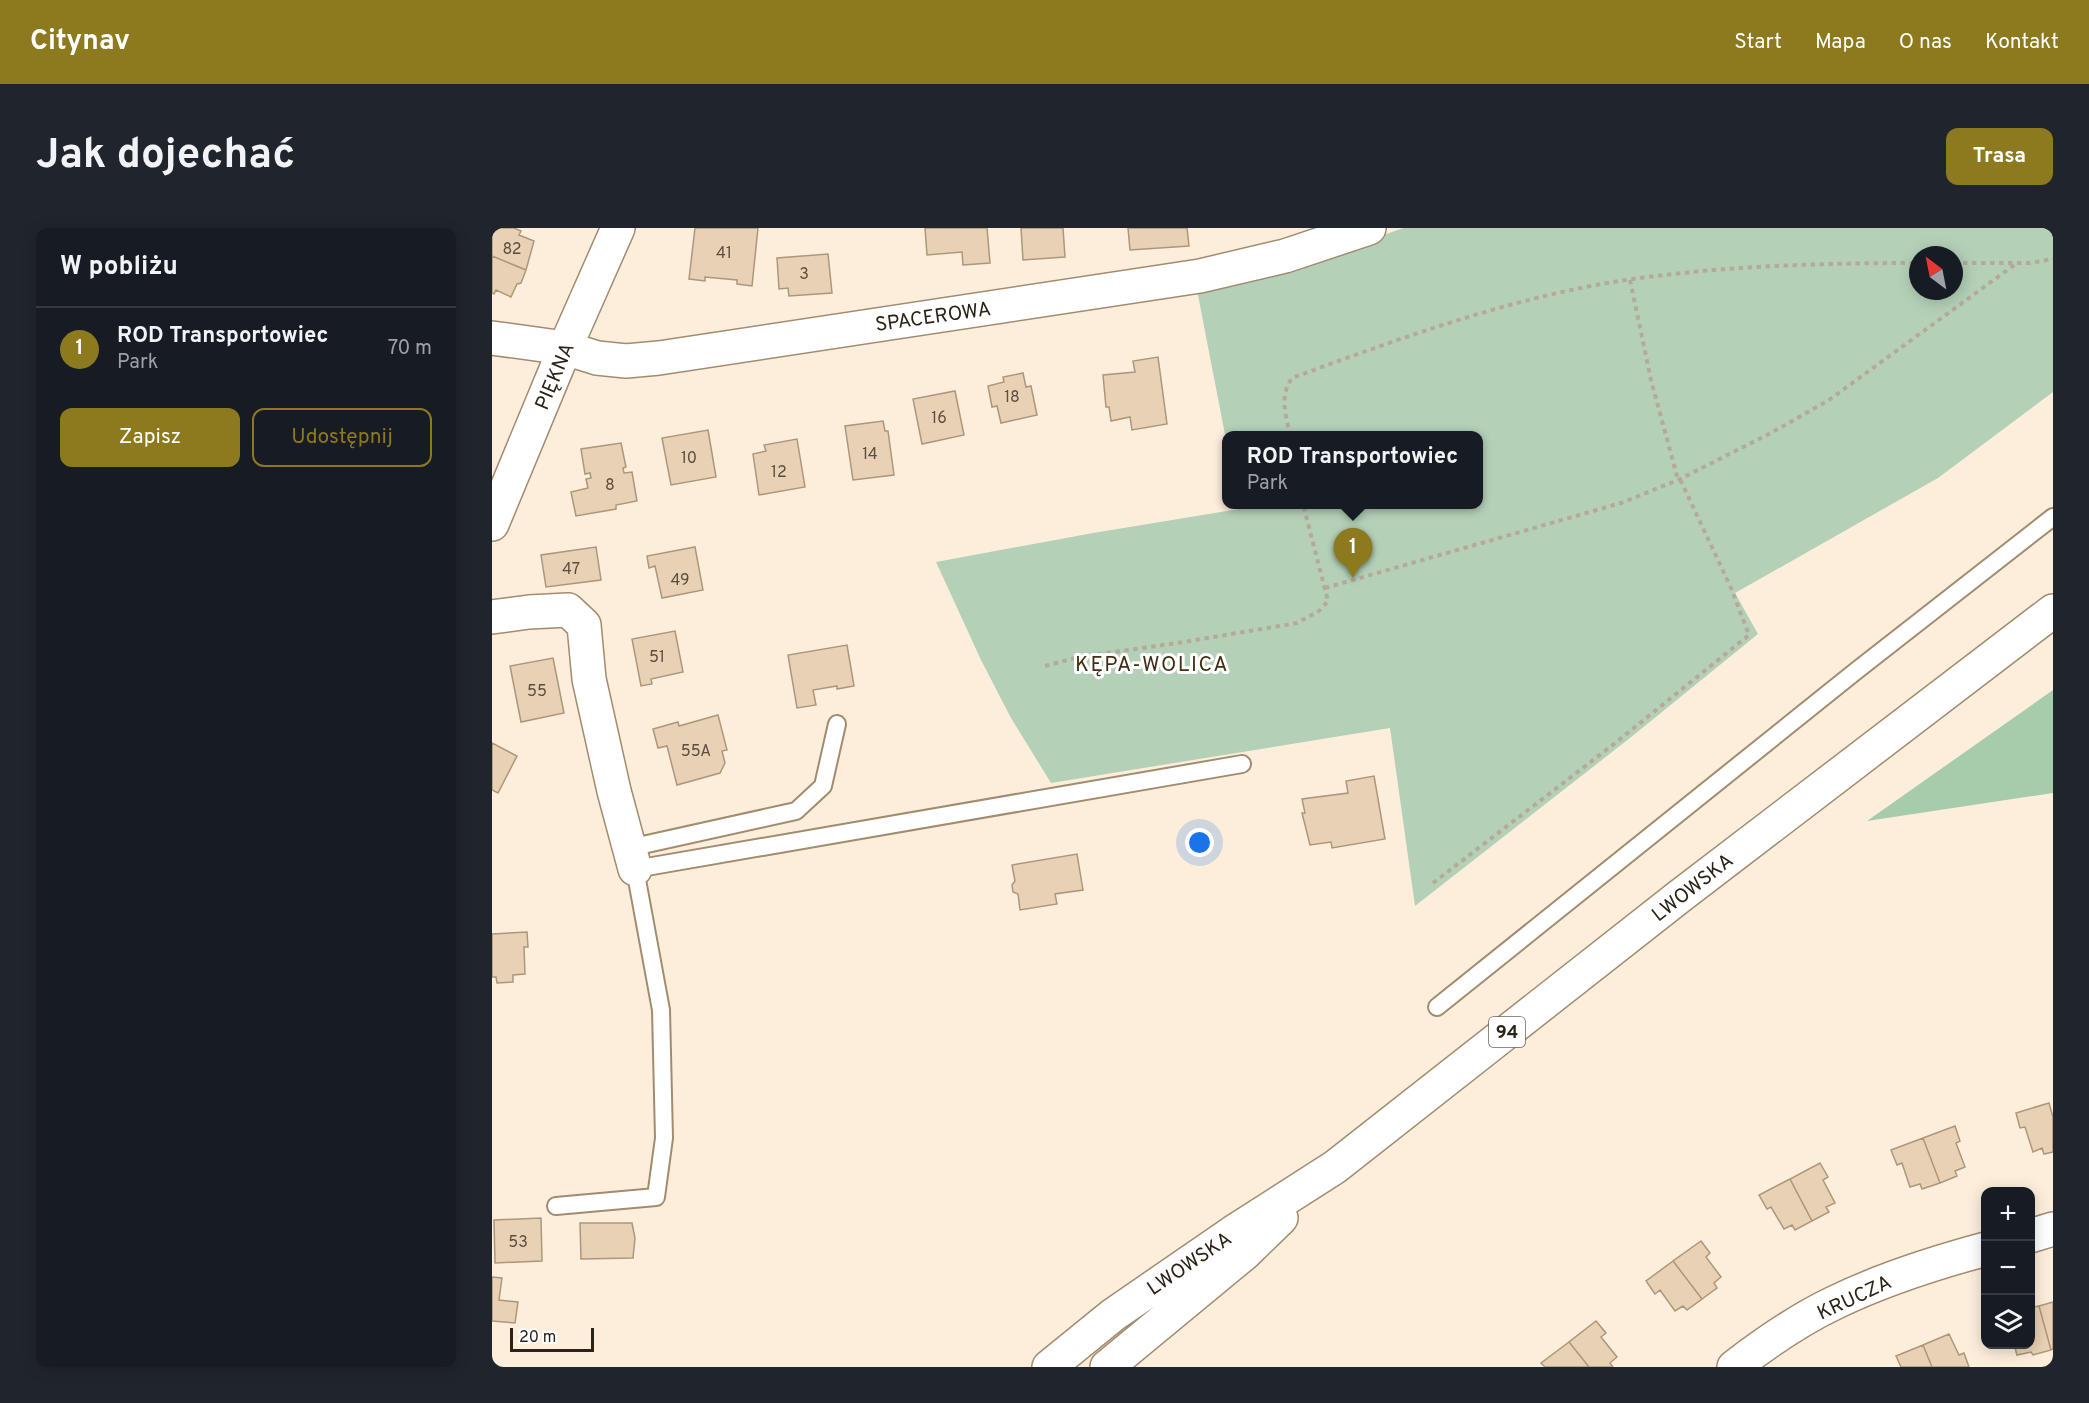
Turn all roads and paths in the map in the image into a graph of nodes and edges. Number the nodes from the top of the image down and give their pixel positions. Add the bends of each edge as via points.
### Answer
1 (618, 228) edge
2 (1369, 228) edge
3 (2053, 259) edge
4 (1909, 263) edge
5 (1963, 263) edge
6 (2017, 263) junction
7 (1630, 280) junction
8 (492, 338) edge
9 (565, 348) junction
10 (1289, 431) edge
11 (1679, 480) junction
12 (1304, 509) edge
13 (2053, 517) edge
14 (492, 525) edge
15 (1325, 588) junction
16 (2053, 610) edge
17 (492, 617) edge
18 (1045, 666) dead end
19 (837, 724) dead end
20 (1242, 764) dead end
21 (632, 858) junction
22 (1433, 883) dead end
23 (1437, 1007) dead end
24 (1335, 1167) junction
25 (556, 1206) dead end
26 (2053, 1229) edge
27 (2035, 1235) edge
28 (1981, 1250) edge
29 (1049, 1367) edge
30 (1107, 1367) edge
31 (1734, 1367) edge

1 - 9 street, PIĘKNA
2 - 9 street, SPACEROWA via 1285,256 1209,275 658,358 597,358
3 - 6 path
4 - 7 path via 1780,266
5 - 6 path
6 - 11 path via 1829,400
7 - 10 path via 1494,309 1292,378 1284,394
7 - 11 path via 1651,380
8 - 9 street, SPACEROWA
9 - 14 street, PIĘKNA
11 - 15 path via 1611,506
11 - 22 path via 1749,635
12 - 15 path
13 - 23 lane
15 - 18 path via 1328,601 1319,611 1297,622 1079,657
16 - 24 street, LWOWSKA / 94
17 - 21 street via 568,610 584,625 589,679
19 - 21 lane via 823,786 796,811
20 - 21 lane
21 - 25 lane via 661,1010 664,1138 656,1197
24 - 29 street, LWOWSKA / 94 via 1113,1315
24 - 30 street, LWOWSKA / 94 via 1245,1253
26 - 27 street
28 - 31 street, KRUCZA via 1920,1267 1833,1303 1759,1347

